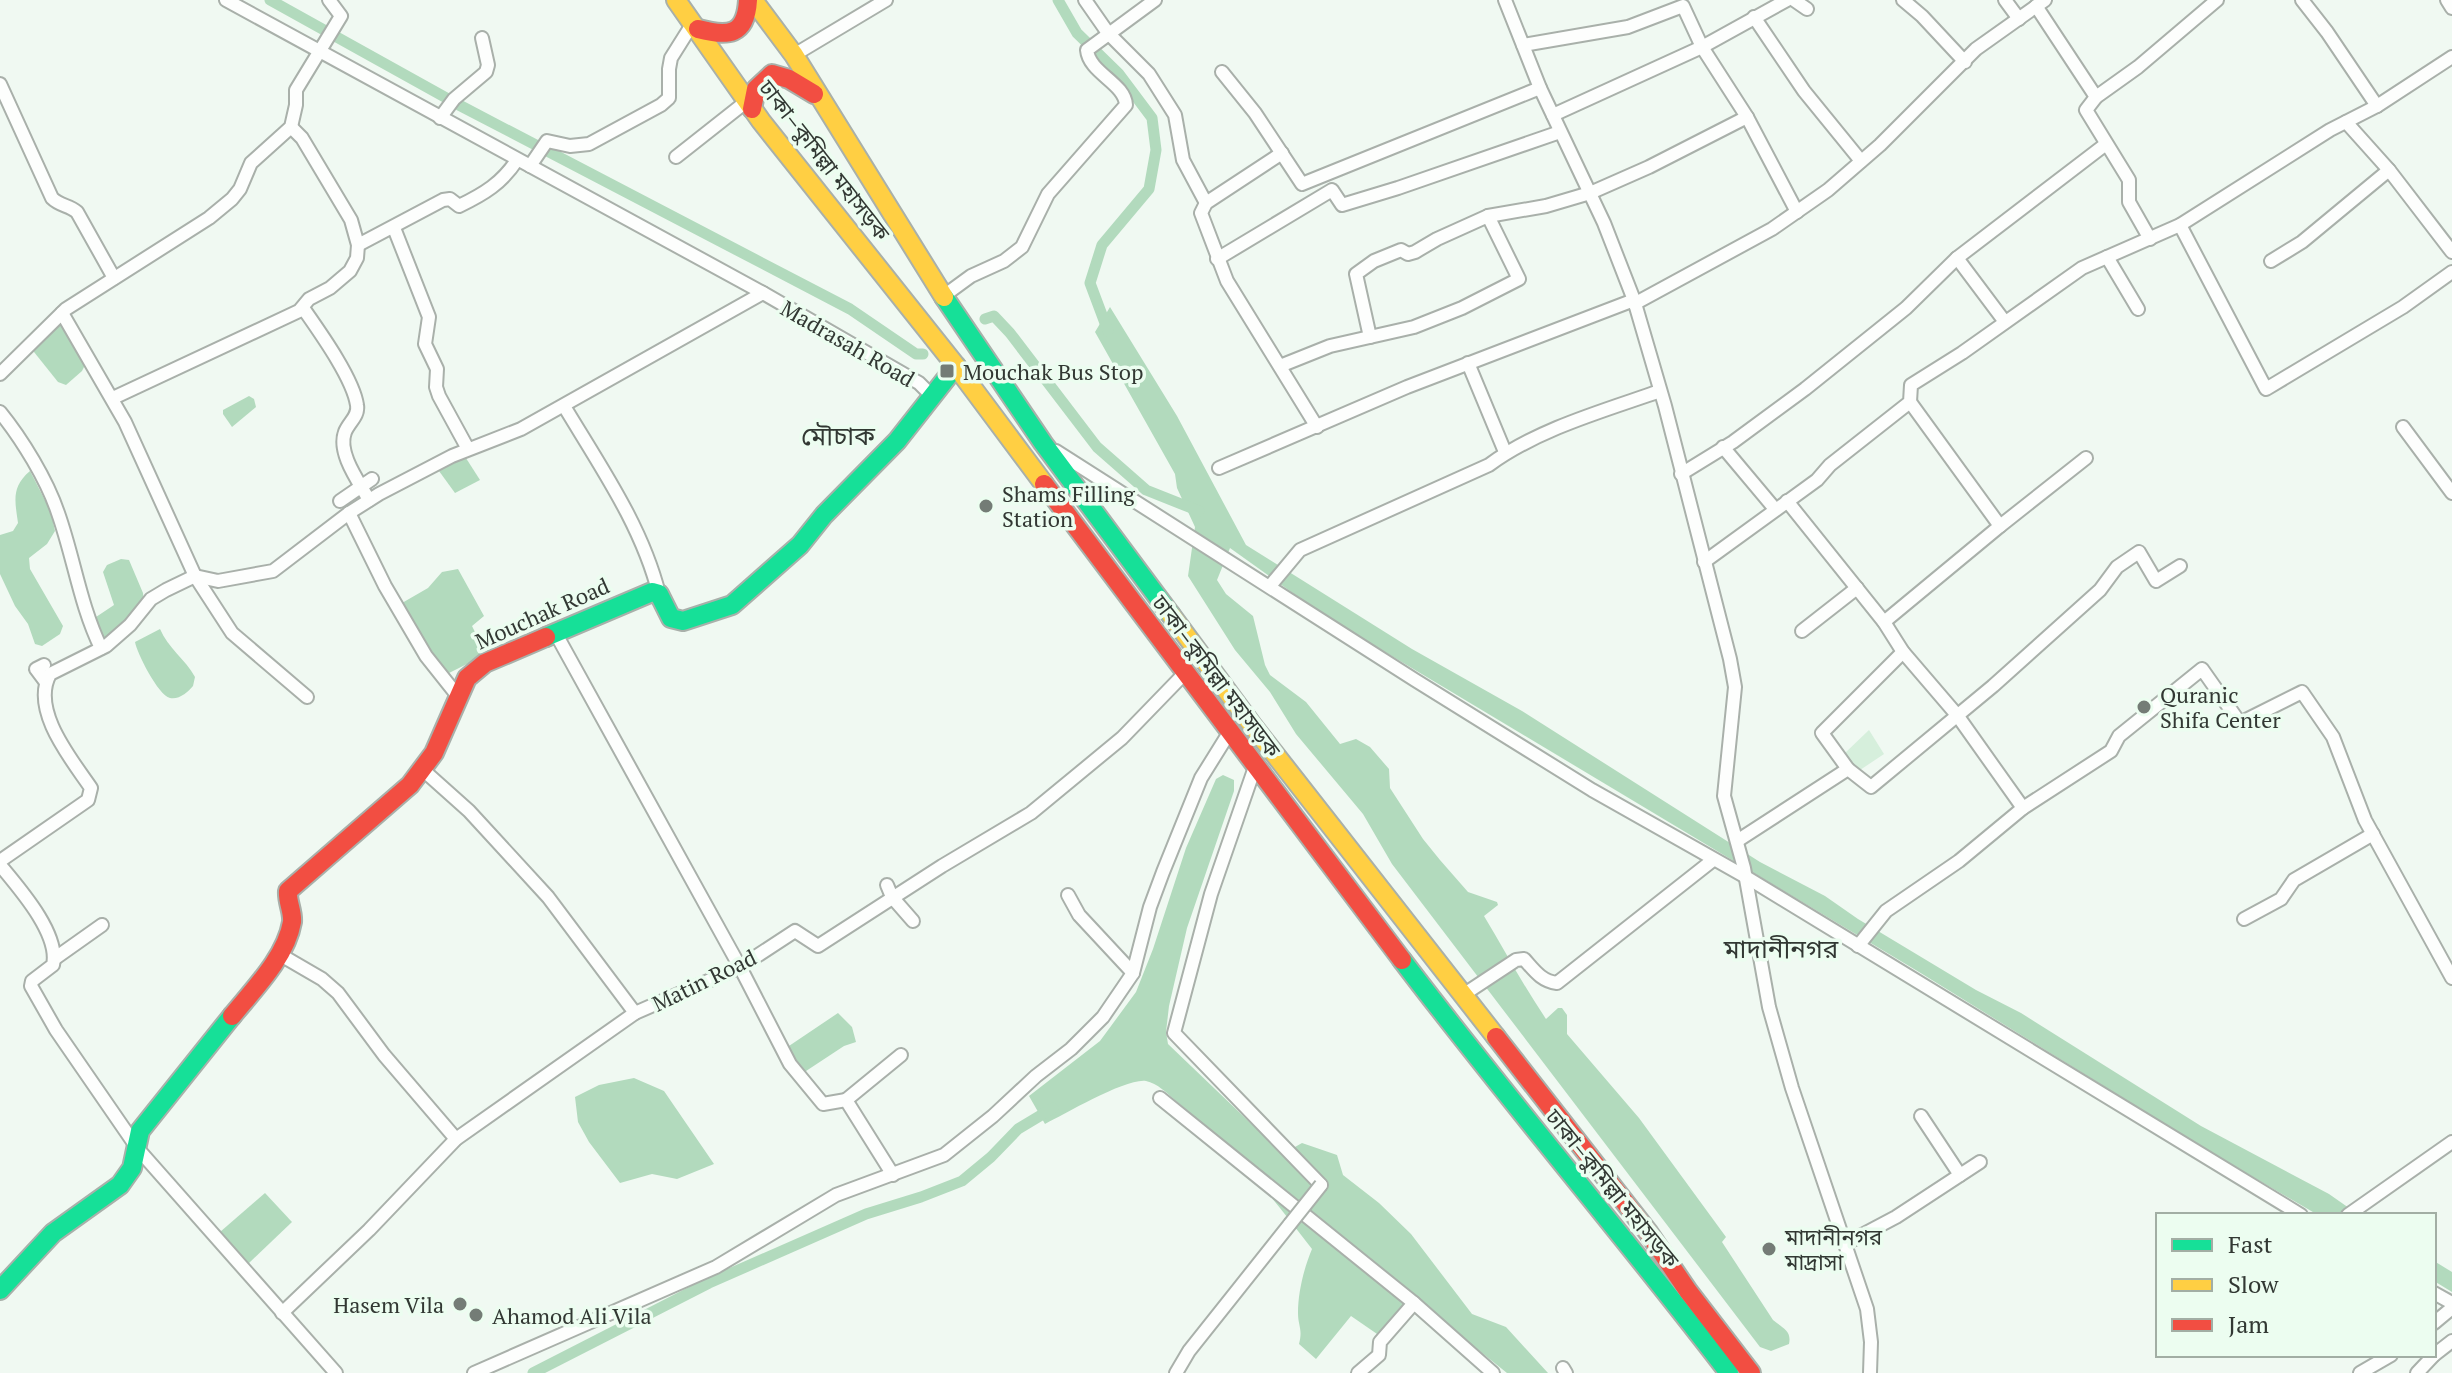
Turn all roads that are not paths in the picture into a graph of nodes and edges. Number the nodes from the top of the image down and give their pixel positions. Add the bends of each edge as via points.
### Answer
1 (226, 0) edge
2 (329, 0) edge
3 (676, 0) edge
4 (750, 0) edge
5 (886, 0) edge
6 (1085, 0) edge
7 (1155, 0) edge
8 (1505, 0) edge
9 (1787, 0) edge
10 (1794, 0) edge
11 (1903, 0) edge
12 (2005, 0) edge
13 (2217, 0) edge
14 (2302, 0) edge
15 (2447, 0) edge
16 (2041, 3) edge
17 (2452, 8) edge
18 (1807, 9) dead end
19 (1754, 17) junction
20 (2019, 19) junction
21 (696, 26) junction
22 (1107, 34) junction
23 (482, 38) dead end
24 (1523, 45) junction
25 (1702, 47) junction
26 (323, 49) junction
27 (794, 55) junction
28 (2452, 57) edge
29 (1965, 62) junction
30 (1222, 72) dead end
31 (0, 84) edge
32 (1540, 88) junction
33 (2096, 97) junction
34 (819, 98) junction
35 (750, 105) junction
36 (2377, 106) junction
37 (446, 108) junction
38 (1553, 115) junction
39 (1747, 117) junction
40 (2346, 122) junction
41 (291, 127) junction
42 (1560, 132) junction
43 (2106, 144) junction
44 (1282, 153) junction
45 (676, 157) dead end
46 (528, 160) junction
47 (1861, 161) junction
48 (2389, 170) junction
49 (1590, 193) junction
50 (1206, 203) junction
51 (1797, 212) junction
52 (1488, 216) junction
53 (2180, 225) junction
54 (394, 228) junction
55 (2150, 239) junction
56 (358, 245) junction
57 (2452, 252) edge
58 (2107, 257) junction
59 (1957, 258) junction
60 (1217, 259) junction
61 (2271, 261) dead end
62 (2452, 272) edge
63 (114, 278) junction
64 (763, 293) junction
65 (945, 295) junction
66 (1634, 302) junction
67 (303, 308) junction
68 (2138, 309) dead end
69 (62, 313) junction
70 (2005, 322) junction
71 (1370, 337) junction
72 (1468, 363) junction
73 (956, 366) junction
74 (1280, 366) junction
75 (2, 367) edge
76 (1660, 391) junction
77 (931, 395) junction
78 (113, 398) junction
79 (1910, 402) junction
80 (564, 406) junction
81 (0, 412) edge
82 (1317, 427) junction
83 (2403, 427) dead end
84 (1043, 443) junction
85 (1723, 447) junction
86 (468, 449) junction
87 (1505, 452) junction
88 (2086, 458) dead end
89 (1219, 468) dead end
90 (1681, 474) junction
91 (366, 482) junction
92 (2452, 493) edge
93 (369, 500) junction
94 (340, 501) dead end
95 (1787, 501) junction
96 (1775, 509) junction
97 (349, 513) junction
98 (2000, 526) junction
99 (1704, 562) junction
100 (2180, 566) dead end
101 (195, 576) junction
102 (1271, 584) junction
103 (1857, 588) junction
104 (659, 594) junction
105 (1884, 622) junction
106 (1802, 631) dead end
107 (556, 634) junction
108 (101, 648) junction
109 (1903, 652) junction
110 (44, 665) dead end
111 (1185, 673) junction
112 (45, 681) junction
113 (457, 695) junction
114 (307, 697) dead end
115 (1957, 715) junction
116 (1229, 733) junction
117 (1255, 767) junction
118 (422, 769) junction
119 (1848, 769) junction
120 (2023, 808) junction
121 (2373, 834) junction
122 (1738, 845) junction
123 (1713, 860) junction
124 (0, 863) edge
125 (1745, 873) junction
126 (890, 891) junction
127 (1068, 895) dead end
128 (2244, 919) dead end
129 (913, 921) dead end
130 (102, 925) dead end
131 (1858, 946) junction
132 (279, 954) junction
133 (54, 959) junction
134 (740, 967) junction
135 (1133, 973) junction
136 (2452, 978) edge
137 (1470, 990) junction
138 (635, 1013) junction
139 (901, 1055) dead end
140 (1160, 1098) dead end
141 (846, 1100) junction
142 (1921, 1116) dead end
143 (456, 1139) junction
144 (2452, 1142) edge
145 (138, 1144) junction
146 (1980, 1162) dead end
147 (893, 1175) junction
148 (1960, 1175) junction
149 (2298, 1213) edge
150 (2351, 1213) edge
151 (1648, 1232) junction
152 (1845, 1244) junction
153 (1630, 1248) junction
154 (0, 1290) edge
155 (1414, 1303) junction
156 (2452, 1306) edge
157 (282, 1313) junction
158 (2436, 1321) edge
159 (2452, 1341) edge
160 (2436, 1353) edge
161 (2388, 1357) edge
162 (2432, 1357) edge
163 (336, 1373) edge
164 (474, 1373) edge
165 (1176, 1373) edge
166 (1358, 1373) edge
167 (1493, 1373) edge
168 (1715, 1373) edge
169 (1729, 1373) edge
170 (1751, 1373) edge
171 (1769, 1373) edge
172 (1870, 1373) edge
173 (2360, 1373) edge
174 (2417, 1373) edge

1 - 26 street, Madrasah Road
2 - 26 street via 341,16
3 - 21 main road, ঢাকা–কুমিল্লা মহাসড়ক
4 - 21 main road via 748,15 736,31 713,34
4 - 27 main road, ঢাকা–কুমিল্লা মহাসড়ক
5 - 27 street
6 - 22 street
7 - 22 street
8 - 24 street
9 - 19 street
10 - 18 street
11 - 29 street
12 - 20 street
13 - 33 street
14 - 36 street
15 - 17 street
16 - 20 street
16 - 33 street
19 - 25 street
19 - 47 street via 1804,91
20 - 29 street
21 - 35 main road, ঢাকা–কুমিল্লা মহাসড়ক
21 - 46 street via 671,58 671,90 661,105 589,144 547,141
22 - 50 street via 1149,74 1175,115 1183,160
22 - 65 street via 1087,50 1088,58 1126,105 1048,194 1022,247
23 - 37 street via 486,72
24 - 25 street via 1628,27 1683,6
24 - 32 street
25 - 38 street
25 - 39 street
26 - 37 street, Madrasah Road
26 - 41 street via 296,90
27 - 34 main road, ঢাকা–কুমিল্লা মহাসড়ক
28 - 36 street
29 - 47 street
30 - 44 street
31 - 63 street via 52,198 77,212
32 - 38 street
32 - 44 street via 1302,184
33 - 43 street via 2086,110
34 - 35 main road via 797,82 772,74 756,89
34 - 65 main road, ঢাকা–কুমিল্লা মহাসড়ক
35 - 45 street
35 - 73 main road, ঢাকা–কুমিল্লা মহাসড়ক
36 - 40 street
37 - 46 street, Madrasah Road
38 - 42 street
39 - 49 street
39 - 51 street
40 - 48 street
40 - 53 street
41 - 56 street via 344,207
41 - 63 street via 251,163 240,189 222,207
42 - 49 street
42 - 60 street via 1342,205 1332,190
43 - 55 street via 2129,180 2129,202
43 - 59 street
44 - 50 street
46 - 54 street via 459,206 443,200
46 - 64 street, Madrasah Road
47 - 51 street
48 - 57 street
48 - 61 street
49 - 52 street
49 - 66 street
50 - 60 street via 1201,213
51 - 66 street
52 - 71 street via 1415,252 1394,252 1356,274
52 - 71 street via 1519,279 1414,327
53 - 55 street
53 - 62 street via 2266,389
54 - 56 street
54 - 86 street via 429,317 425,344 437,369 439,396
55 - 58 street
56 - 67 street via 350,271
58 - 68 street
58 - 70 street via 2082,268
59 - 70 street
59 - 85 street via 1906,308
60 - 74 street
63 - 69 street
64 - 77 street, Madrasah Road via 919,383
64 - 80 street
65 - 84 main road, ঢাকা–কুমিল্লা মহাসড়ক
66 - 72 street
66 - 76 street
67 - 78 street
67 - 91 street via 357,405 343,438 345,452
69 - 75 street
69 - 78 street
70 - 79 street via 1911,385
71 - 74 street
72 - 82 street
72 - 87 street
73 - 77 main road
73 - 111 main road, ঢাকা–কুমিল্লা মহাসড়ক
74 - 82 street
76 - 87 street
76 - 90 street
77 - 104 main road via 897,441 800,545 732,605 683,621 671,618
78 - 101 street
79 - 95 street
79 - 98 street
80 - 86 street
80 - 104 street via 623,505
81 - 108 street via 58,511 85,613
82 - 89 street
83 - 92 street
84 - 102 street
84 - 137 main road, ঢাকা–কুমিল্লা মহাসড়ক via 1252,725
85 - 90 street
85 - 96 street
86 - 93 street
87 - 102 street via 1475,472 1300,550
88 - 98 street
90 - 99 street
91 - 93 street
91 - 94 street
93 - 97 street
95 - 96 street
95 - 103 street
96 - 99 street
97 - 101 street via 273,571 218,581
97 - 113 street via 426,656
98 - 105 street
99 - 122 street via 1735,687 1724,796
100 - 115 street via 2156,581 2139,552
101 - 108 street via 151,599
101 - 114 street via 232,633
102 - 123 street via 1428,689
103 - 105 street
103 - 106 street
104 - 107 main road, Mouchak Road via 631,599
105 - 109 street
107 - 113 main road, Mouchak Road via 485,663
107 - 134 street
108 - 112 street
109 - 115 street
109 - 119 street via 1822,733
110 - 112 street via 36,669
111 - 116 main road, ঢাকা–কুমিল্লা মহাসড়ক
111 - 126 street, Matin Road via 1122,738 1031,813
112 - 124 street via 58,740 91,793
113 - 118 main road, Mouchak Road via 444,734
115 - 119 street via 1871,787
115 - 120 street
116 - 117 main road, ঢাকা–কুমিল্লা মহাসড়ক
116 - 135 street via 1201,778 1163,872
117 - 153 main road, ঢাকা–কুমিল্লা মহাসড়ক
117 - 165 street, bridge via 1211,894 1174,1033 1321,1185
118 - 132 main road, Mouchak Road via 288,891 292,921
118 - 138 street via 469,811 548,897
119 - 122 street
120 - 121 street via 2111,751 2119,736 2202,669 2240,723 2302,692 2333,737
120 - 131 street via 1886,911
121 - 128 street via 2294,880 2281,899
121 - 136 street
122 - 125 street
123 - 125 street
123 - 137 street via 1557,983 1538,975 1524,959
124 - 133 street via 47,931
125 - 131 street
125 - 152 street via 1769,1007
126 - 129 street
126 - 134 street, Matin Road via 818,946 795,931
127 - 135 street via 1079,915
130 - 133 street
131 - 149 street
132 - 143 street via 338,993
132 - 145 main road via 147,1121
133 - 145 street via 32,981 32,991
134 - 138 street, Matin Road
134 - 141 street via 790,1064 823,1104
135 - 147 street via 1103,1017 993,1116 944,1155
137 - 151 main road, ঢাকা–কুমিল্লা মহাসড়ক
138 - 143 street, Matin Road
139 - 141 street
140 - 155 street
141 - 147 street
142 - 148 street
143 - 157 street, Matin Road
144 - 150 street
145 - 154 main road via 132,1168 120,1185 53,1233
145 - 157 street
146 - 148 street
147 - 164 street via 836,1195 716,1267
148 - 152 street
151 - 170 main road, ঢাকা–কুমিল্লা মহাসড়ক
151 - 171 main road via 1698,1282
152 - 172 street via 1867,1309
153 - 168 main road via 1649,1288
153 - 169 main road, ঢাকা–কুমিল্লা মহাসড়ক
155 - 166 street via 1380,1342 1379,1355
155 - 167 street
156 - 158 street
157 - 163 street
159 - 160 street
161 - 173 street
162 - 174 street

